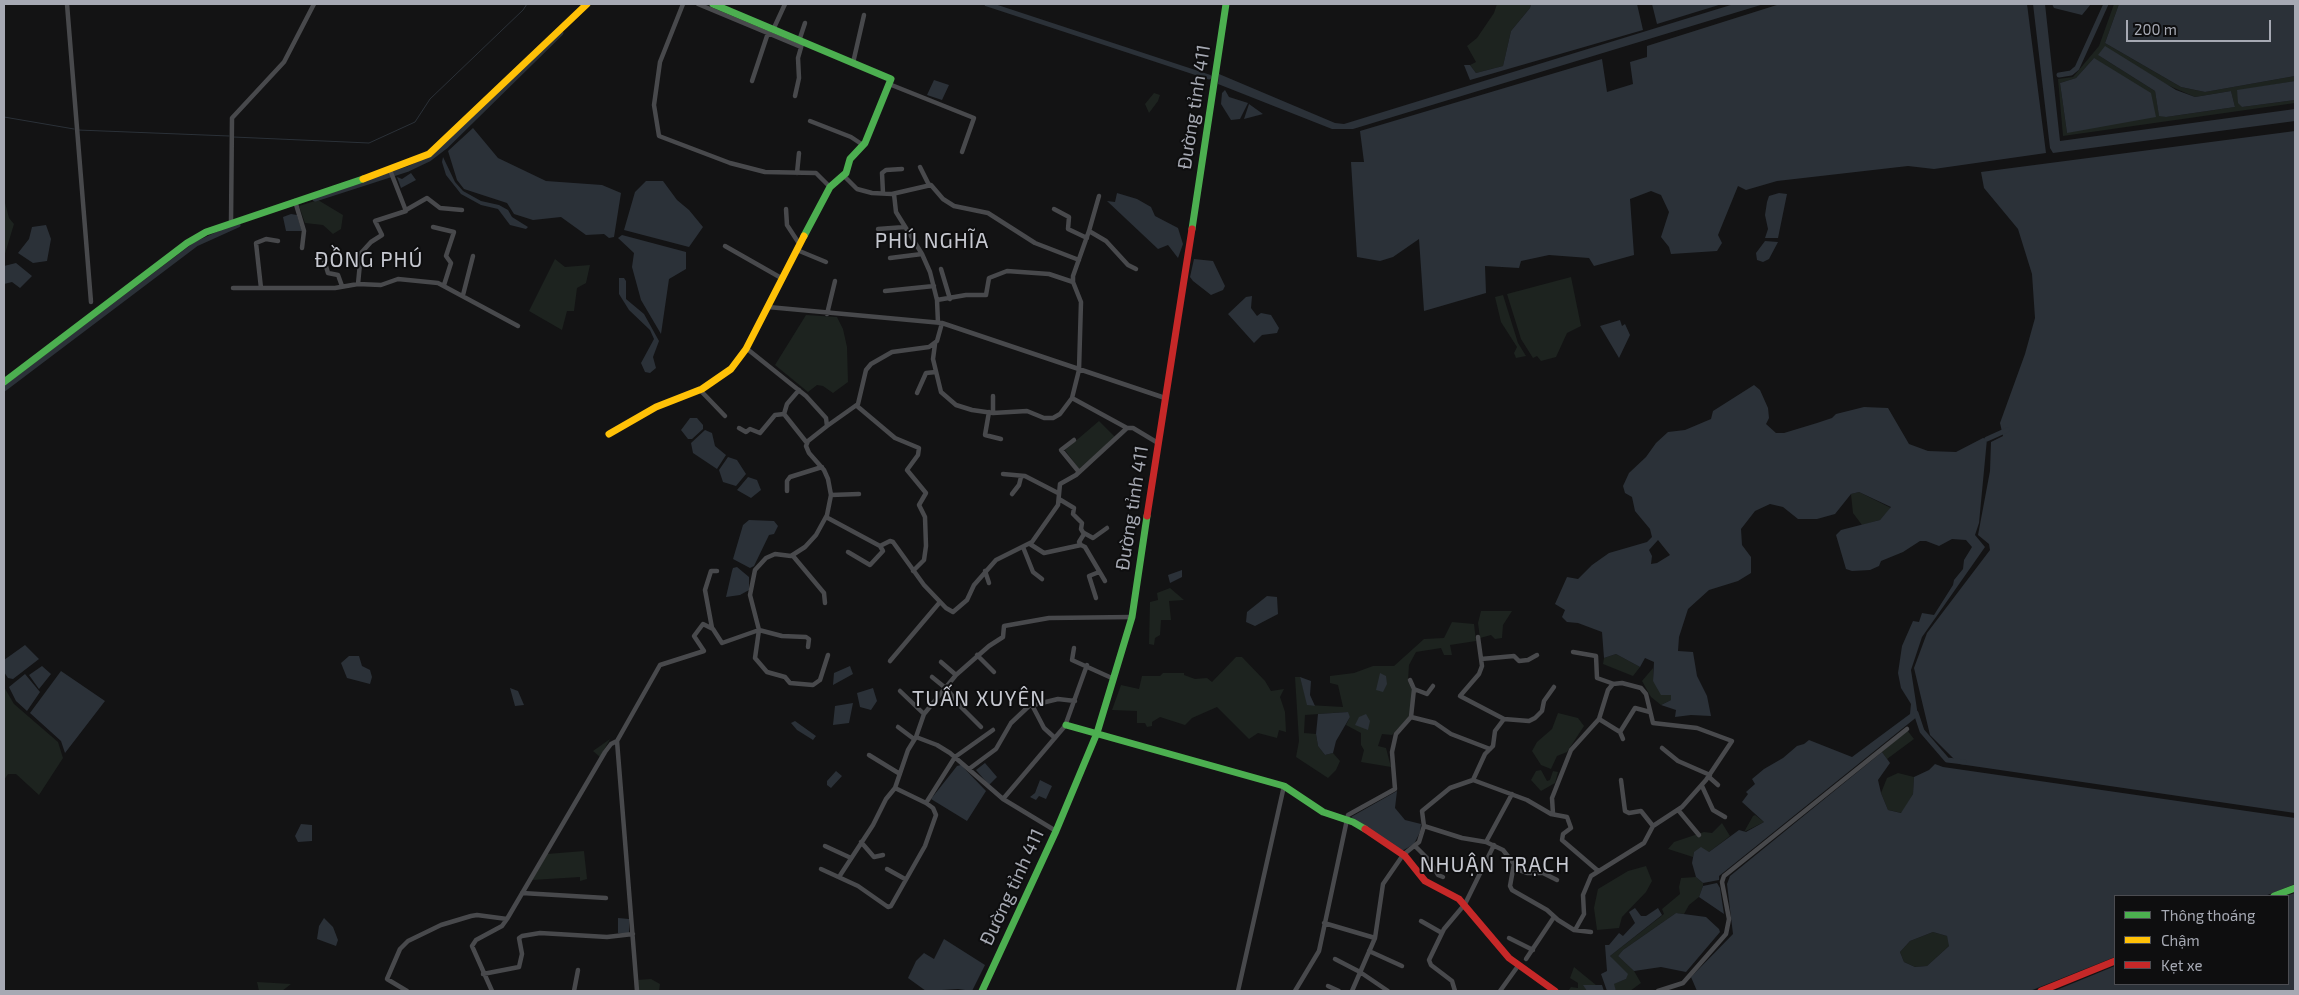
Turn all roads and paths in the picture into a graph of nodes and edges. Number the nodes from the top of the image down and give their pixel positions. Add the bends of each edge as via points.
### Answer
1 (67, 4) edge
2 (314, 4) edge
3 (587, 4) edge
4 (683, 4) edge
5 (698, 4) edge
6 (713, 4) edge
7 (785, 4) edge
8 (1226, 4) edge
9 (864, 15) dead end
10 (806, 23) dead end
11 (771, 31) junction
12 (801, 44) junction
13 (853, 63) junction
14 (752, 81) dead end
15 (891, 82) junction
16 (794, 96) dead end
17 (810, 121) dead end
18 (863, 145) junction
19 (799, 152) dead end
20 (962, 152) dead end
21 (920, 167) dead end
22 (902, 169) dead end
23 (392, 173) junction
24 (797, 173) junction
25 (844, 175) junction
26 (929, 185) junction
27 (830, 187) junction
28 (883, 193) junction
29 (894, 194) junction
30 (1098, 198) dead end
31 (296, 203) junction
32 (1054, 208) dead end
33 (786, 209) dead end
34 (406, 210) junction
35 (462, 210) dead end
36 (231, 223) junction
37 (433, 226) dead end
38 (905, 227) junction
39 (878, 229) dead end
40 (1090, 231) junction
41 (1087, 238) junction
42 (278, 241) dead end
43 (725, 246) dead end
44 (302, 248) dead end
45 (798, 248) junction
46 (322, 253) dead end
47 (922, 254) junction
48 (473, 256) dead end
49 (890, 258) dead end
50 (1079, 260) junction
51 (826, 262) dead end
52 (941, 269) dead end
53 (1136, 269) dead end
54 (783, 278) junction
55 (835, 280) dead end
56 (1073, 282) junction
57 (358, 284) junction
58 (444, 285) junction
59 (342, 286) junction
60 (934, 286) junction
61 (233, 288) dead end
62 (261, 288) junction
63 (885, 291) dead end
64 (463, 295) junction
65 (950, 299) junction
66 (937, 300) junction
67 (91, 302) dead end
68 (768, 307) junction
69 (827, 314) junction
70 (940, 323) junction
71 (518, 326) dead end
72 (934, 344) junction
73 (746, 348) junction
74 (1079, 370) junction
75 (936, 372) junction
76 (4, 382) edge
77 (700, 390) junction
78 (799, 390) junction
79 (917, 393) dead end
80 (993, 396) dead end
81 (1072, 398) junction
82 (1165, 398) junction
83 (857, 406) junction
84 (991, 413) junction
85 (784, 414) junction
86 (725, 416) dead end
87 (827, 426) junction
88 (739, 428) dead end
89 (1127, 428) junction
90 (609, 434) dead end
91 (1001, 439) dead end
92 (1074, 440) dead end
93 (806, 443) junction
94 (1158, 443) junction
95 (822, 467) junction
96 (1079, 472) junction
97 (1003, 474) dead end
98 (1021, 477) junction
99 (788, 491) dead end
100 (1058, 492) junction
101 (859, 494) dead end
102 (1012, 494) dead end
103 (831, 495) junction
104 (1059, 499) junction
105 (826, 518) junction
106 (1106, 528) dead end
107 (1084, 533) junction
108 (1030, 544) junction
109 (1081, 545) junction
110 (880, 546) junction
111 (1023, 548) junction
112 (848, 552) dead end
113 (793, 556) junction
114 (717, 571) dead end
115 (913, 571) junction
116 (985, 571) junction
117 (1099, 572) junction
118 (1042, 578) dead end
119 (1105, 581) dead end
120 (989, 583) dead end
121 (1096, 598) dead end
122 (940, 602) junction
123 (825, 603) dead end
124 (1132, 617) junction
125 (712, 628) junction
126 (758, 630) junction
127 (1478, 637) dead end
128 (808, 647) dead end
129 (1074, 648) dead end
130 (1573, 652) dead end
131 (828, 655) dead end
132 (977, 655) junction
133 (1537, 655) dead end
134 (1481, 659) junction
135 (890, 660) dead end
136 (941, 662) dead end
137 (1087, 666) junction
138 (994, 672) dead end
139 (956, 675) junction
140 (932, 677) dead end
141 (1114, 679) junction
142 (1410, 680) dead end
143 (1614, 684) junction
144 (1433, 686) dead end
145 (946, 688) junction
146 (1554, 688) dead end
147 (1414, 689) junction
148 (900, 691) dead end
149 (1075, 701) junction
150 (1032, 705) junction
151 (1650, 712) junction
152 (924, 714) junction
153 (1411, 716) junction
154 (1504, 719) junction
155 (1599, 719) junction
156 (1066, 724) junction
157 (898, 727) dead end
158 (981, 727) dead end
159 (1907, 729) dead end
160 (993, 730) dead end
161 (1620, 732) junction
162 (1097, 733) junction
163 (915, 738) junction
164 (1055, 738) junction
165 (1623, 739) dead end
166 (617, 741) junction
167 (1662, 748) dead end
168 (1490, 750) junction
169 (869, 755) dead end
170 (955, 757) junction
171 (969, 769) junction
172 (900, 774) junction
173 (1709, 776) junction
174 (1473, 780) junction
175 (1621, 780) dead end
176 (1718, 785) dead end
177 (1284, 786) junction
178 (1702, 786) junction
179 (896, 788) junction
180 (1512, 794) junction
181 (1003, 799) junction
182 (926, 803) junction
183 (1679, 811) junction
184 (1553, 814) junction
185 (1725, 817) dead end
186 (1346, 820) junction
187 (1424, 826) junction
188 (1653, 826) junction
189 (1056, 831) junction
190 (1699, 835) dead end
191 (861, 842) junction
192 (1486, 842) junction
193 (1494, 845) junction
194 (825, 846) dead end
195 (1415, 846) junction
196 (884, 855) dead end
197 (1404, 855) junction
198 (851, 858) junction
199 (1513, 868) junction
200 (821, 869) dead end
201 (888, 869) dead end
202 (1597, 870) junction
203 (839, 877) junction
204 (1443, 877) dead end
205 (905, 879) junction
206 (1557, 880) dead end
207 (2295, 888) edge
208 (522, 893) junction
209 (2277, 895) edge
210 (606, 898) dead end
211 (1464, 904) junction
212 (1554, 917) junction
213 (507, 919) junction
214 (1421, 921) dead end
215 (1324, 924) junction
216 (1576, 930) junction
217 (1591, 932) dead end
218 (1442, 933) junction
219 (633, 934) junction
220 (1375, 938) junction
221 (1509, 938) dead end
222 (1533, 950) junction
223 (1370, 951) junction
224 (1335, 959) dead end
225 (1526, 959) dead end
226 (2114, 961) edge
227 (1402, 966) dead end
228 (1518, 966) junction
229 (578, 970) dead end
230 (1360, 972) junction
231 (483, 974) junction
232 (1328, 986) dead end
233 (407, 991) edge
234 (492, 991) edge
235 (574, 991) edge
236 (637, 991) edge
237 (982, 991) edge
238 (1238, 991) edge
239 (1295, 991) edge
240 (1339, 991) edge
241 (1352, 991) edge
242 (1388, 991) edge
243 (1455, 991) edge
244 (1500, 991) edge
245 (1555, 991) edge
246 (1658, 991) edge
247 (2041, 991) edge

1 - 67 street
2 - 36 street via 284,62 232,118
3 - 23 main road via 428,154
4 - 24 street via 660,62 654,105 659,136 745,167 770,173
5 - 11 street
6 - 11 main road
7 - 11 street
8 - 82 main road, Đường tỉnh 411
9 - 13 street
10 - 12 street
11 - 12 main road
11 - 14 street
12 - 13 main road
12 - 16 street via 799,78
13 - 15 main road
15 - 18 main road
15 - 20 street via 974,118
17 - 18 street
18 - 25 main road via 850,159
19 - 24 street
21 - 26 street
22 - 28 street via 882,173
23 - 31 main road
23 - 34 street
24 - 27 street via 817,174
25 - 27 main road
25 - 28 street via 857,189
26 - 29 street
26 - 50 street via 960,209 988,213 1035,243
27 - 45 main road
28 - 29 street
29 - 38 street via 896,212
30 - 40 street
31 - 36 main road
31 - 44 street via 304,231
32 - 41 street via 1069,217 1068,229
33 - 45 street via 790,232
34 - 35 street via 427,198 440,208
34 - 57 street via 376,220 382,235 361,253
36 - 76 main road via 187,243
37 - 58 street via 454,232 446,256 451,263
38 - 39 street
38 - 47 street
40 - 41 street
40 - 53 street
41 - 50 street
42 - 62 street via 266,239 256,243
43 - 54 street
45 - 51 street
45 - 54 main road
46 - 59 street via 328,273 338,275
47 - 49 street
47 - 60 street
48 - 64 street
50 - 56 street
52 - 65 street
54 - 68 main road
55 - 69 street
56 - 65 street via 1049,274 1004,272 989,278 986,295
56 - 74 street via 1081,302
57 - 58 street via 381,285 398,279
57 - 59 street
58 - 64 street
59 - 62 street
60 - 63 street
60 - 66 street
61 - 62 street
64 - 71 street
65 - 66 street
66 - 70 street
68 - 69 street
68 - 73 main road
69 - 70 street
70 - 72 street
70 - 74 street
72 - 75 street
72 - 83 street via 892,352 871,364 866,370
73 - 77 main road via 727,373
73 - 78 street
74 - 81 street
74 - 82 street
75 - 79 street via 926,373
75 - 84 street via 941,392 948,400 972,410
77 - 86 street
77 - 90 main road via 656,407
78 - 85 street
78 - 87 street via 819,408
80 - 84 street
81 - 84 street via 1053,418 1027,411
81 - 89 street
82 - 94 main road, Đường tỉnh 411
83 - 87 street
83 - 115 street via 895,438 919,448 907,470 926,493 919,506 925,517 926,546 924,560
84 - 91 street via 985,435
85 - 88 street via 775,415 760,433
85 - 93 street
87 - 93 street
89 - 94 street via 1134,428
89 - 96 street
92 - 96 street via 1061,449
93 - 95 street via 809,453
94 - 124 main road, Đường tỉnh 411
95 - 99 street via 790,476
95 - 103 street
96 - 100 street via 1060,484
97 - 98 street
98 - 100 street
98 - 102 street
100 - 104 street
101 - 103 street
103 - 105 street
104 - 107 street via 1074,508 1073,514 1082,523
104 - 108 street via 1048,522
105 - 110 street
105 - 113 street via 812,540
106 - 107 street via 1093,538
107 - 109 street via 1079,542
108 - 109 street via 1044,553
108 - 111 street
109 - 117 street
110 - 112 street via 882,553 870,565
110 - 115 street via 892,541
111 - 116 street via 996,560
111 - 118 street via 1033,572
113 - 123 street via 824,593
113 - 126 street via 775,554 755,570 750,594
114 - 125 street via 710,571 705,590
115 - 122 street
116 - 120 street
116 - 122 street via 958,609 953,612
117 - 119 street
117 - 121 street via 1088,576
122 - 135 street
124 - 132 street via 1049,618 1005,626 1003,638
124 - 141 main road, Đường tỉnh 411
125 - 126 street via 722,643
125 - 166 street via 703,624 694,636 704,651 660,665
126 - 128 street via 806,637
126 - 131 street via 756,660 767,672 785,677 790,683 817,684
127 - 134 street
129 - 137 street via 1071,660
130 - 143 street via 1596,656 1598,678
132 - 138 street
132 - 139 street
133 - 134 street via 1530,660 1518,661 1514,656
134 - 154 street via 1479,674 1460,696
136 - 139 street
137 - 141 street
137 - 149 street
139 - 145 street
140 - 145 street
141 - 162 main road, Đường tỉnh 411
142 - 147 street
143 - 151 street via 1641,688 1646,694
143 - 155 street via 1608,690
144 - 147 street via 1427,694
145 - 152 street
145 - 158 street
146 - 154 street via 1535,718 1528,721
147 - 153 street
148 - 152 street
149 - 150 street via 1058,699
149 - 156 street
150 - 164 street via 1044,728
150 - 171 street via 1011,722 996,749
151 - 161 street via 1635,708
151 - 173 street via 1653,723 1697,728 1732,742
152 - 163 street
153 - 168 street
153 - 186 street via 1396,734 1392,752 1395,789 1348,815
154 - 168 street via 1495,731
155 - 161 street
155 - 184 street via 1570,750 1552,798
156 - 162 main road
156 - 164 street
157 - 163 street
159 - 246 street via 1724,876 1722,882 1728,919 1726,934 1683,983
160 - 170 street
161 - 165 street
162 - 177 main road
162 - 189 main road, Đường tỉnh 411
163 - 170 street via 938,745
163 - 172 street
164 - 181 street
166 - 208 street via 605,752
166 - 219 street
167 - 173 street via 1678,761
168 - 174 street
169 - 172 street
170 - 171 street
170 - 182 street
171 - 181 street
172 - 179 street
173 - 176 street
173 - 178 street
174 - 180 street
174 - 187 street via 1450,788 1424,809 1421,814
175 - 188 street via 1625,811 1642,811
177 - 186 main road via 1323,812
177 - 238 street
178 - 183 street
178 - 185 street via 1713,809
179 - 182 street
179 - 191 street
180 - 184 street
180 - 192 street
181 - 189 street
182 - 205 street via 936,815 933,827
183 - 188 street
183 - 190 street
184 - 202 street via 1569,820 1571,828 1563,834 1562,840
186 - 197 main road via 1386,841
186 - 215 street
187 - 192 street
187 - 195 street
188 - 202 street via 1644,844
189 - 237 main road, Đường tỉnh 411
191 - 196 street via 874,857
191 - 198 street
192 - 193 street
193 - 199 street via 1510,857
193 - 211 street
194 - 198 street
195 - 197 street
195 - 204 street
197 - 211 main road via 1425,881
197 - 220 street via 1382,884
198 - 203 street
199 - 206 street via 1527,873 1543,873
199 - 212 street via 1512,890
200 - 203 street
201 - 205 street
202 - 216 street via 1586,885 1584,914
203 - 205 street via 888,907
207 - 209 main road
208 - 210 street
208 - 213 street
211 - 218 street
211 - 228 main road
212 - 216 street
212 - 222 street
213 - 231 street via 472,946
213 - 233 street via 477,914 441,925 404,944 387,979
214 - 218 street
215 - 220 street
215 - 239 street via 1318,951
216 - 217 street
218 - 243 street via 1429,963 1449,978
219 - 231 street via 607,937 540,933 522,936 519,938 522,954 519,967
219 - 236 street
220 - 223 street
221 - 222 street
222 - 225 street
223 - 227 street
223 - 230 street
224 - 230 street
226 - 247 main road
228 - 244 street
228 - 245 main road
229 - 235 street
230 - 241 street
230 - 242 street
231 - 234 street
232 - 240 street

